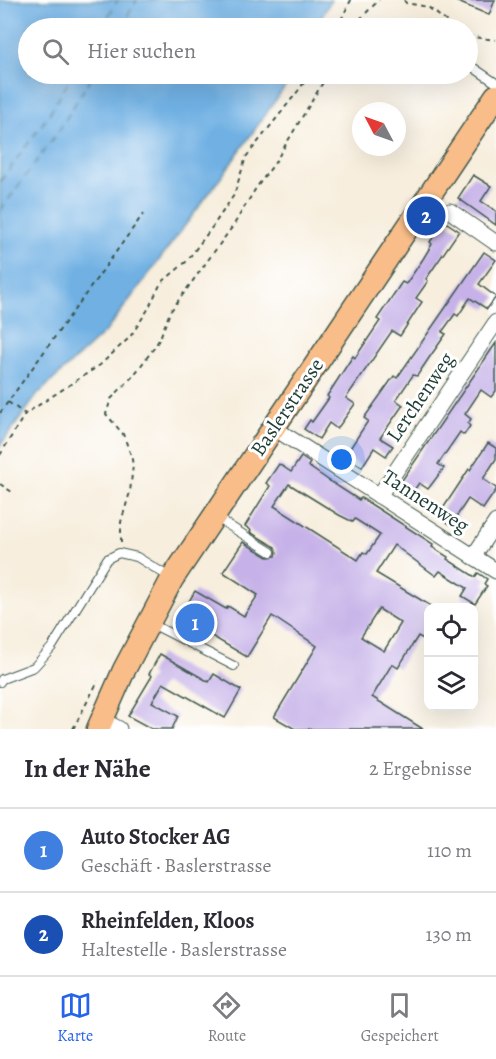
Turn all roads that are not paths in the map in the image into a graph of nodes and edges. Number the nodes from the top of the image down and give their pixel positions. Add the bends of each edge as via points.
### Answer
1 (478, 70) edge
2 (496, 83) edge
3 (496, 96) edge
4 (450, 210) dead end
5 (496, 243) edge
6 (496, 322) edge
7 (274, 428) junction
8 (379, 496) junction
9 (214, 515) junction
10 (496, 522) edge
11 (271, 552) dead end
12 (473, 556) junction
13 (496, 571) edge
14 (172, 579) junction
15 (148, 622) junction
16 (234, 666) dead end
17 (0, 682) edge
18 (106, 726) edge

1 - 2 lane
3 - 7 main road, Baslerstrasse
4 - 5 street
6 - 8 street, Lerchenweg
7 - 8 street, Tannenweg
7 - 9 main road, Baslerstrasse
8 - 12 street, Tannenweg
9 - 11 lane
9 - 14 main road, Baslerstrasse
10 - 12 street
12 - 13 street, Tannenweg
14 - 15 main road, Baslerstrasse
14 - 17 lane via 137,557 119,554 107,559 52,647 34,667
15 - 16 lane
15 - 18 main road, Baslerstrasse

